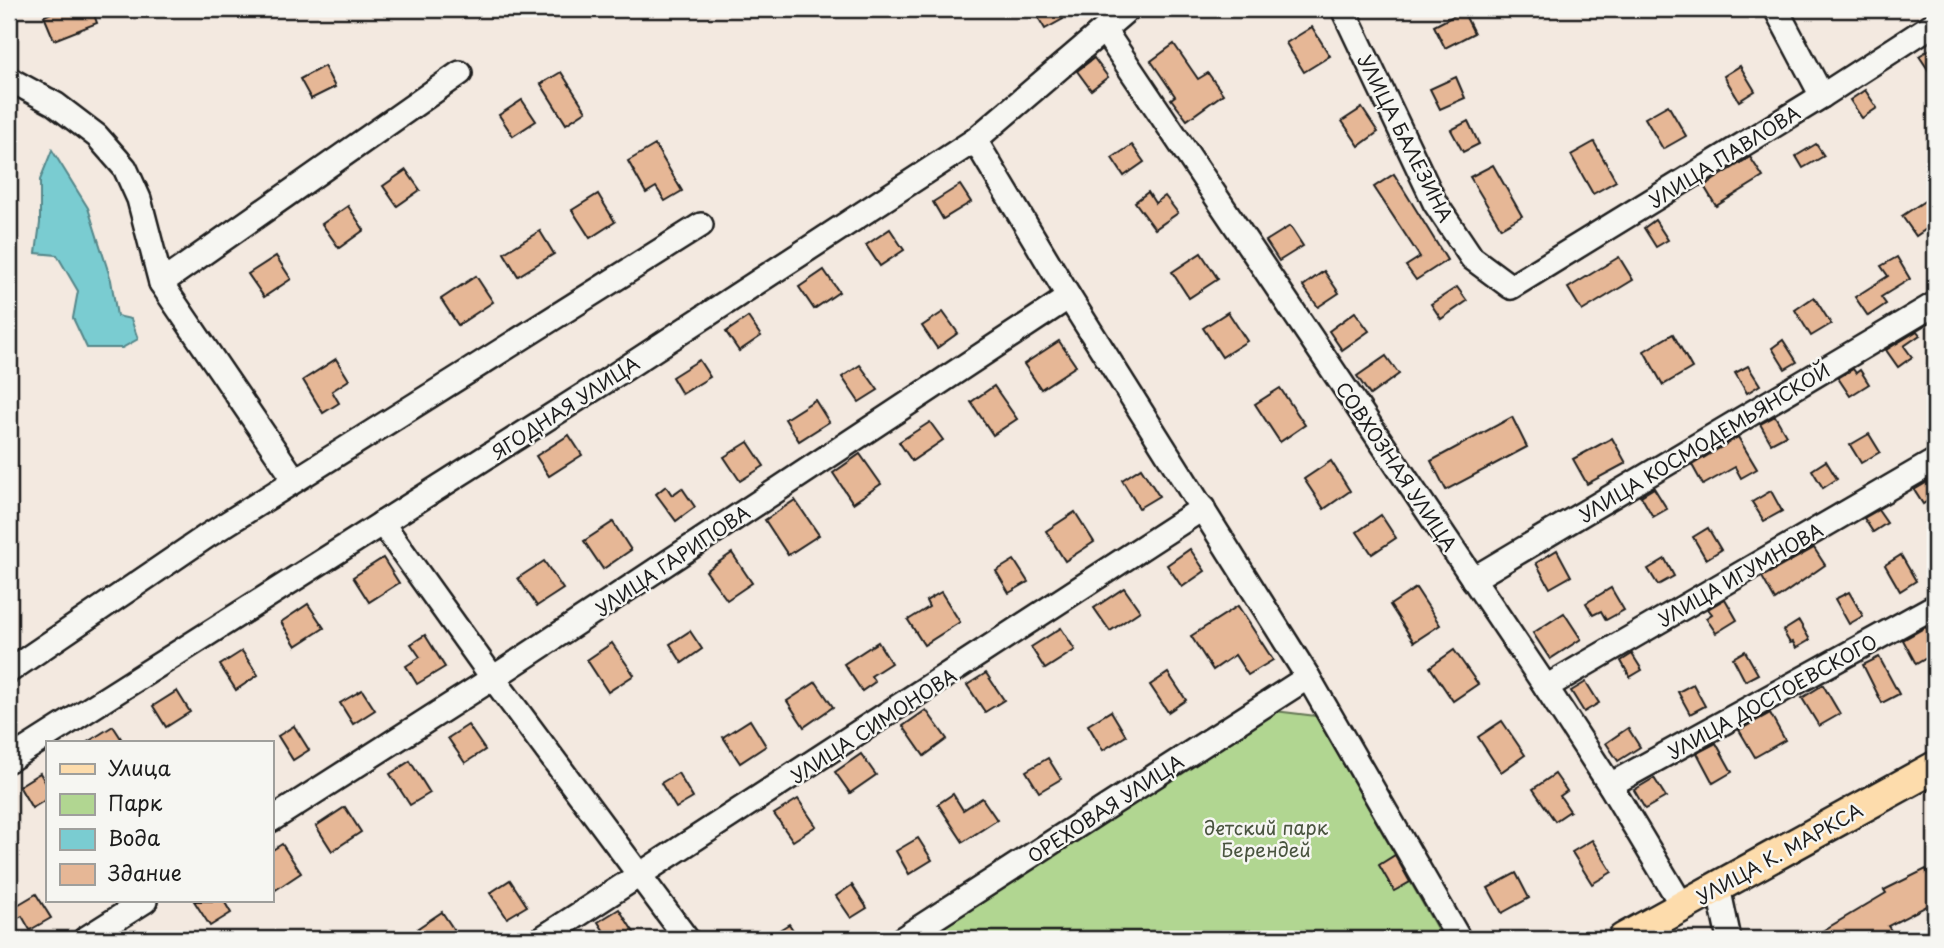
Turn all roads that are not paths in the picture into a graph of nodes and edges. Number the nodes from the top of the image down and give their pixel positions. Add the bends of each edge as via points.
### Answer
1 (1128, 9) edge
2 (1343, 9) edge
3 (1776, 9) edge
4 (1935, 23) edge
5 (1104, 30) junction
6 (460, 73) dead end
7 (9, 79) edge
8 (1822, 96) junction
9 (975, 140) junction
10 (701, 225) dead end
11 (161, 283) junction
12 (1511, 287) joint
13 (1069, 297) junction
14 (1935, 304) edge
15 (1935, 461) edge
16 (295, 480) junction
17 (1203, 508) junction
18 (382, 523) junction
19 (1473, 579) junction
20 (1935, 606) edge
21 (9, 671) edge
22 (1308, 677) junction
23 (493, 678) junction
24 (1546, 687) junction
25 (9, 760) edge
26 (1935, 766) edge
27 (1610, 785) junction
28 (273, 819) edge
29 (641, 876) junction
30 (1718, 887) junction
31 (143, 902) edge
32 (1683, 907) junction
33 (85, 939) edge
34 (541, 939) edge
35 (687, 939) edge
36 (902, 939) edge
37 (1459, 939) edge
38 (1623, 939) edge
39 (1729, 939) edge

1 - 5 street, ЯГОДНАЯ УЛИЦА
2 - 12 street, УЛИЦА БАЛЕЗИНА via 1435,203 1472,258
3 - 8 street
4 - 8 street, УЛИЦА ПАВЛОВА
5 - 9 street, ЯГОДНАЯ УЛИЦА
5 - 19 street, СОВХОЗНАЯ УЛИЦА
6 - 11 street
7 - 11 street via 55,104 97,136 125,168 143,210
8 - 12 street, УЛИЦА ПАВЛОВА
9 - 13 street
9 - 18 street, ЯГОДНАЯ УЛИЦА
10 - 16 street
11 - 16 street
13 - 17 street
13 - 23 street, УЛИЦА ГАРИПОВА
14 - 19 street, УЛИЦА КОСМОДЕМЬЯНСКОЙ
15 - 24 street, УЛИЦА ИГУМНОВА
16 - 21 street
17 - 22 street
17 - 29 street, УЛИЦА СИМОНОВА
18 - 23 street
18 - 25 street, ЯГОДНАЯ УЛИЦА
19 - 24 street, СОВХОЗНАЯ УЛИЦА
20 - 27 street, УЛИЦА ДОСТОЕВСКОГО
22 - 36 street, ОРЕХОВАЯ УЛИЦА
22 - 37 street
23 - 28 street, УЛИЦА ГАРИПОВА
23 - 29 street
24 - 27 street, СОВХОЗНАЯ УЛИЦА
26 - 30 main road, УЛИЦА К. МАРКСА
27 - 32 street, СОВХОЗНАЯ УЛИЦА
29 - 34 street, УЛИЦА СИМОНОВА
29 - 35 street
30 - 32 main road, УЛИЦА К. МАРКСА
30 - 39 street
31 - 33 street
32 - 38 main road, УЛИЦА К. МАРКСА

